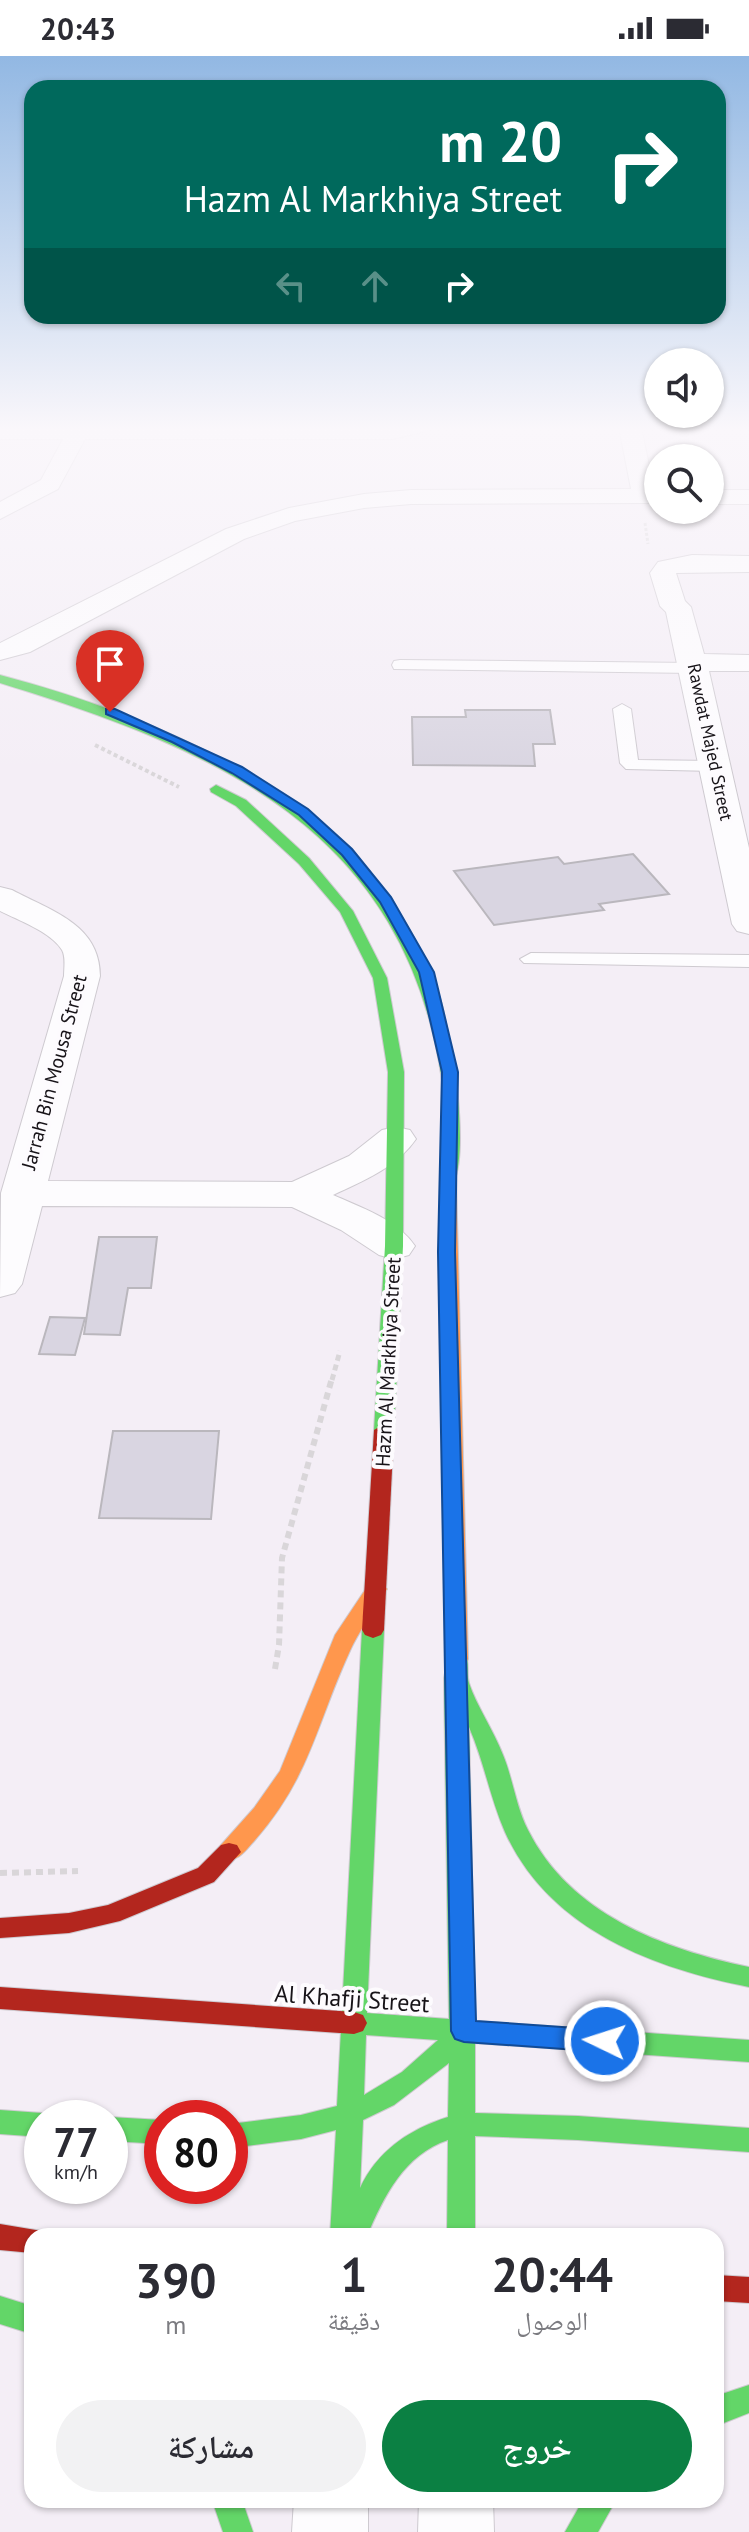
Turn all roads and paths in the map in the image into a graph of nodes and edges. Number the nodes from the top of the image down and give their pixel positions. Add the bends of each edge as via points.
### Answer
1 (218, 543) edge
2 (650, 543) edge
3 (749, 566) edge
4 (667, 567) junction
5 (678, 607) junction
6 (10, 649) edge
7 (400, 665) dead end
8 (694, 665) junction
9 (749, 666) edge
10 (7, 681) edge
11 (622, 709) dead end
12 (88, 742) dead end
13 (204, 782) dead end
14 (731, 787) edge
15 (183, 789) dead end
16 (0, 897) edge
17 (749, 924) edge
18 (531, 959) dead end
19 (749, 961) edge
20 (396, 1139) junction
21 (22, 1193) junction
22 (299, 1195) junction
23 (394, 1246) junction
24 (0, 1284) edge
25 (342, 1345) dead end
26 (376, 1589) junction
27 (274, 1673) dead end
28 (455, 1678) junction
29 (86, 1871) dead end
30 (0, 1873) edge
31 (0, 1928) edge
32 (749, 1977) edge
33 (0, 1998) edge
34 (355, 2023) junction
35 (464, 2031) junction
36 (749, 2051) edge
37 (350, 2117) junction
38 (0, 2122) edge
39 (24, 2124) edge
40 (462, 2124) junction
41 (248, 2135) edge
42 (749, 2140) edge
43 (344, 2228) edge
44 (356, 2228) edge
45 (461, 2228) edge
46 (0, 2237) edge
47 (24, 2239) edge
48 (724, 2288) edge
49 (749, 2290) edge
50 (0, 2310) edge
51 (24, 2318) edge
52 (749, 2399) edge
53 (724, 2408) edge
54 (230, 2508) edge
55 (331, 2508) edge
56 (456, 2508) edge
57 (596, 2508) edge
58 (238, 2532) edge
59 (330, 2532) edge
60 (456, 2532) edge
61 (580, 2532) edge

1 - 6 street
2 - 4 path via 650,558
3 - 4 street, Rawdat Majed Street
3 - 5 street, Rawdat Majed Street via 686,573 678,582
4 - 5 street, Rawdat Majed Street via 664,578 673,606
5 - 8 street, Rawdat Majed Street
6 - 10 street
7 - 8 lane
8 - 9 street
8 - 14 street, Rawdat Majed Street
10 - 28 main road via 110,712 176,739 304,812 347,852 386,900 426,972 450,1072 447,1252
11 - 14 lane via 629,763
12 - 15 path
13 - 20 main road, Hazm Al Markhiya Street via 241,803 304,861 346,911 380,978 396,1072
14 - 17 street, Rawdat Majed Street
16 - 21 street, Jarrah Bin Mousa Street via 67,937 79,947 83,962
18 - 19 lane
20 - 22 street, Jarrah Bin Mousa Street via 363,1165
20 - 23 main road, Hazm Al Markhiya Street
21 - 22 street, Jarrah Bin Mousa Street
21 - 24 street, Jarrah Bin Mousa Street
22 - 23 street, Jarrah Bin Mousa Street via 356,1221
23 - 26 main road, Hazm Al Markhiya Street
25 - 27 path via 282,1558
26 - 31 main road via 336,1646 280,1793 256,1828 216,1869 141,1905 96,1919 49,1928
26 - 34 main road, Hazm Al Markhiya Street
28 - 32 main road via 484,1735 520,1839 545,1876 583,1912 624,1938 674,1960
28 - 35 main road
29 - 30 path
33 - 34 main road, Al Khafji Street
34 - 35 main road, Al Khafji Street
34 - 37 main road, Hazm Al Markhiya Street
35 - 36 main road, Al Khafji Street
35 - 37 main road via 414,2083
35 - 40 main road
37 - 41 main road
37 - 43 main road, Hazm Al Markhiya Street
38 - 39 main road
40 - 42 main road
40 - 44 main road via 408,2148 372,2191
40 - 45 main road
46 - 47 main road
48 - 49 main road
50 - 51 main road
52 - 53 main road
54 - 58 main road
55 - 59 street
56 - 60 street
57 - 61 main road

